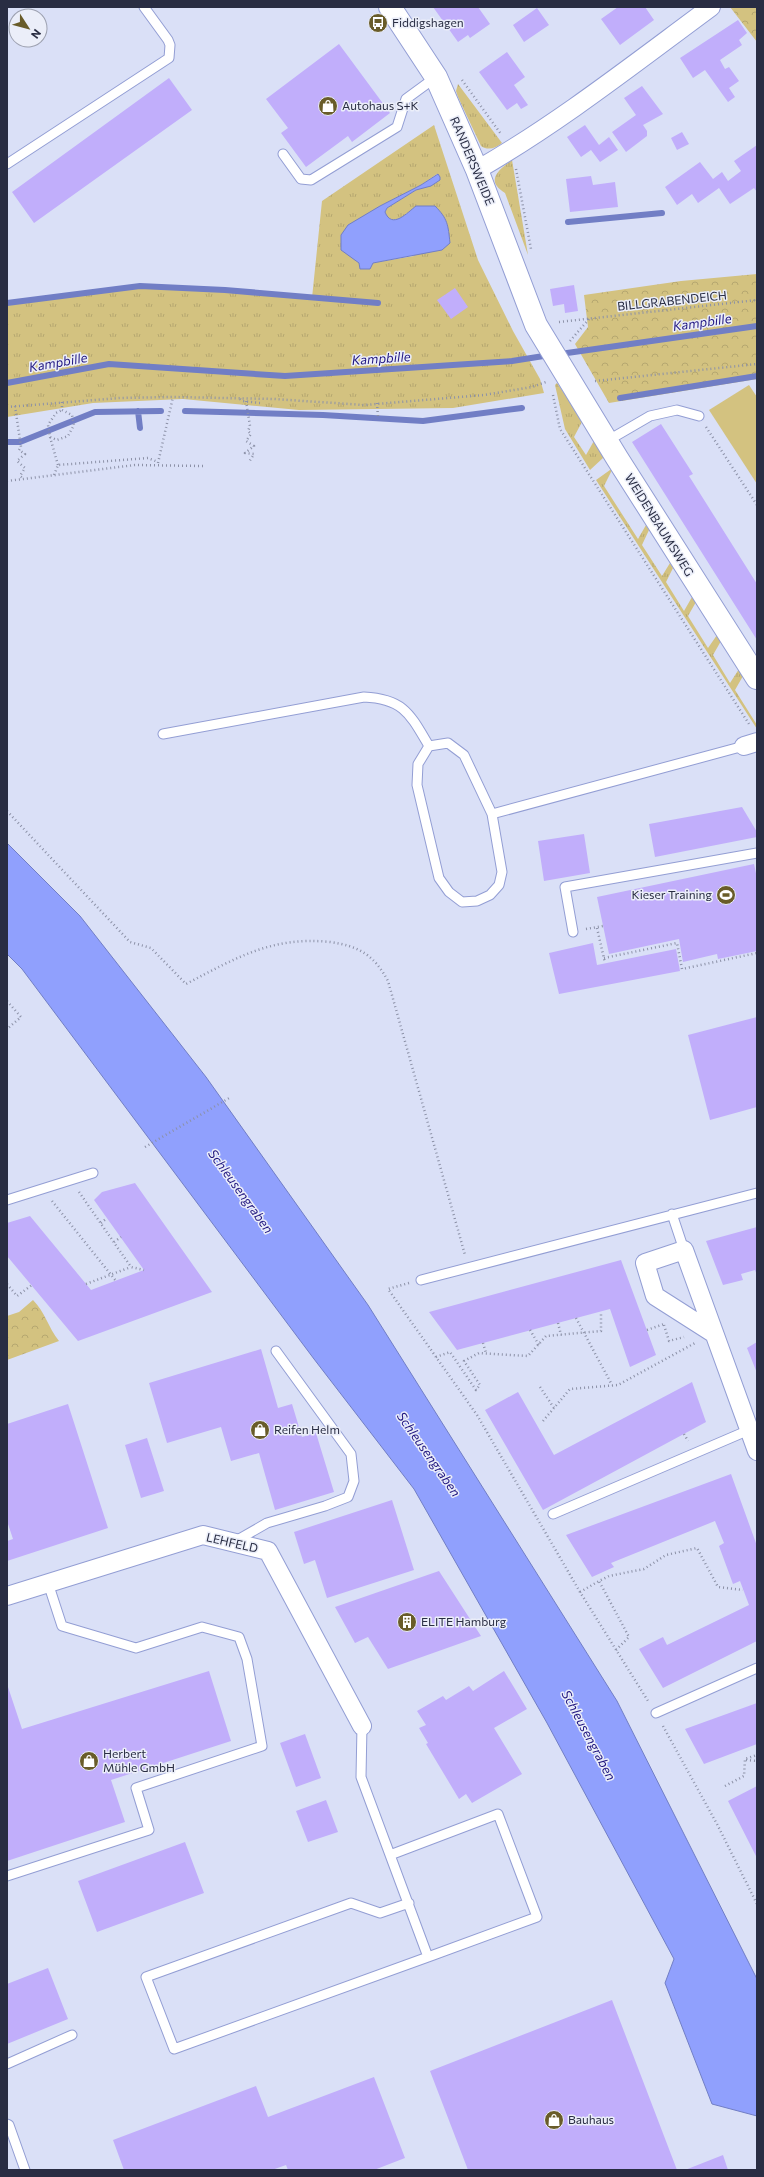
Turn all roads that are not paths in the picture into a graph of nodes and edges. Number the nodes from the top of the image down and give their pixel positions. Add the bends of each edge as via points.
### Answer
1 (145, 7) edge
2 (390, 7) edge
3 (712, 7) edge
4 (436, 77) junction
5 (283, 154) dead end
6 (7, 164) edge
7 (477, 170) junction
8 (550, 350) joint
9 (699, 416) road end
10 (607, 441) junction
11 (757, 678) edge
12 (163, 734) dead end
13 (751, 739) edge
14 (429, 746) junction
15 (492, 814) junction
16 (757, 853) edge
17 (573, 932) dead end
18 (93, 1173) dead end
19 (757, 1193) edge
20 (7, 1200) edge
21 (672, 1214) junction
22 (684, 1250) junction
23 (421, 1280) road end
24 (713, 1333) junction
25 (276, 1351) dead end
26 (749, 1430) junction
27 (757, 1451) edge
28 (553, 1514) dead end
29 (233, 1542) junction
30 (48, 1583) junction
31 (7, 1596) edge
32 (757, 1668) edge
33 (656, 1713) road end
34 (362, 1726) joint
35 (390, 1855) junction
36 (7, 1876) edge
37 (409, 1903) junction
38 (428, 1956) junction
39 (72, 2035) dead end
40 (7, 2064) edge
41 (7, 2124) edge
42 (25, 2170) edge

1 - 6 lane via 168,40 169,58
2 - 4 street, RANDERSWEIDE
3 - 7 street via 513,150
4 - 5 lane via 406,99 397,127 311,180 301,179
4 - 7 street, RANDERSWEIDE
7 - 8 street, RANDERSWEIDE via 536,325
8 - 10 street, WEIDENBAUMSWEG via 554,379 576,392
9 - 10 lane via 677,410 650,416
10 - 11 street, WEIDENBAUMSWEG
12 - 14 lane via 364,697 382,698 398,704 413,720
13 - 15 lane
14 - 15 lane via 448,743 464,755
14 - 15 lane via 418,764 417,785 439,878 449,892 462,902 477,901 490,895 499,885 502,872
16 - 17 lane via 565,887
18 - 20 lane
19 - 21 lane
21 - 22 lane
21 - 23 lane
22 - 24 street
22 - 24 street via 645,1263 655,1296
24 - 26 street
25 - 29 lane via 351,1454 354,1481 348,1497 267,1523
26 - 27 street
26 - 28 lane
29 - 30 street, LEHFELD via 203,1535
29 - 34 street, LEHFELD via 268,1551
30 - 31 street, LEHFELD
30 - 36 lane via 62,1626 136,1648 202,1627 239,1637 247,1659 262,1746 136,1788 149,1830
32 - 33 lane
34 - 35 lane via 361,1777
35 - 37 lane
35 - 38 lane via 498,1814 537,1917
37 - 38 lane
37 - 38 lane via 380,1913 351,1903 146,1977 174,2049
39 - 40 lane
41 - 42 lane

